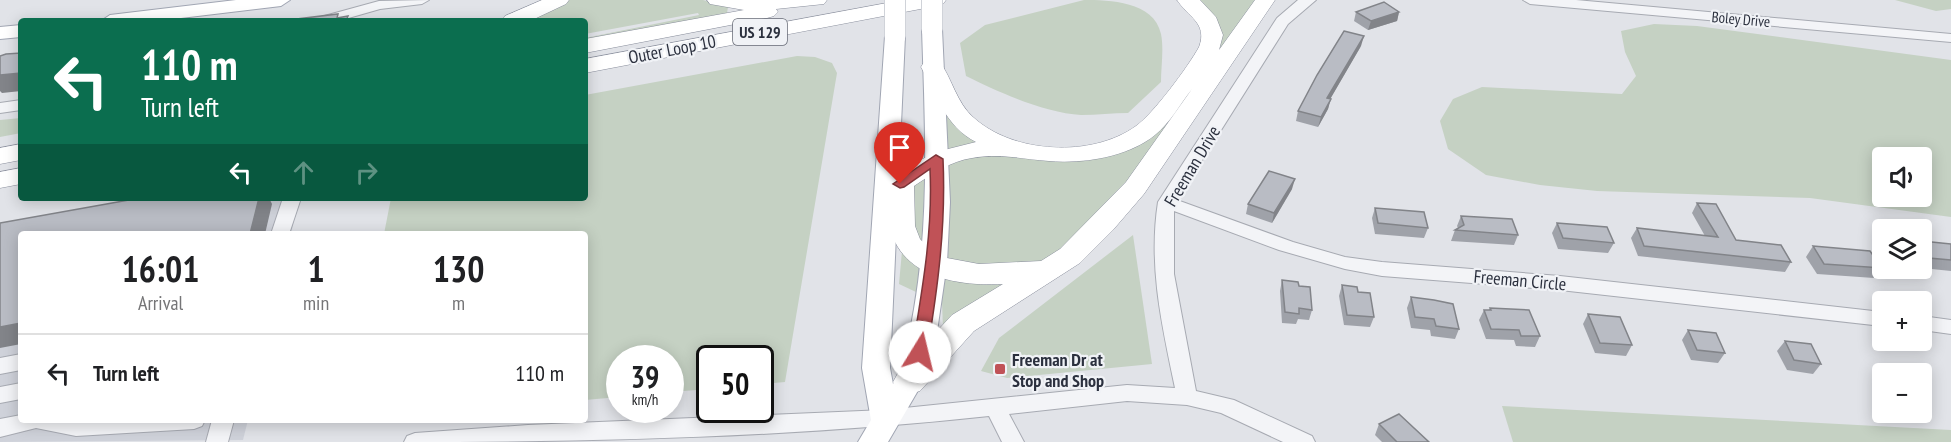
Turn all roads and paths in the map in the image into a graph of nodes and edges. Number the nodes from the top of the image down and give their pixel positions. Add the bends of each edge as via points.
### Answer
1 (280, 0) edge
2 (422, 0) edge
3 (559, 0) edge
4 (717, 0) edge
5 (817, 0) edge
6 (830, 0) edge
7 (895, 0) edge
8 (934, 0) edge
9 (1187, 0) edge
10 (1265, 0) edge
11 (1309, 0) edge
12 (1530, 0) edge
13 (378, 2) edge
14 (134, 18) edge
15 (331, 18) edge
16 (520, 18) edge
17 (18, 31) edge
18 (0, 33) edge
19 (1951, 38) edge
20 (588, 45) edge
21 (588, 65) edge
22 (932, 67) junction
23 (18, 105) edge
24 (0, 108) edge
25 (890, 136) joint
26 (1024, 150) junction
27 (18, 153) edge
28 (0, 156) edge
29 (936, 159) junction
30 (18, 177) edge
31 (0, 180) edge
32 (893, 188) junction
33 (291, 201) edge
34 (1167, 202) junction
35 (280, 231) edge
36 (1070, 256) junction
37 (934, 263) junction
38 (1872, 318) edge
39 (1932, 324) edge
40 (1951, 327) edge
41 (18, 363) edge
42 (0, 366) edge
43 (909, 382) junction
44 (18, 392) edge
45 (0, 395) edge
46 (1187, 397) junction
47 (995, 407) junction
48 (23, 423) edge
49 (54, 423) edge
50 (143, 423) edge
51 (222, 423) edge
52 (0, 428) edge
53 (742, 433) edge
54 (880, 435) edge
55 (526, 438) edge
56 (217, 442) edge
57 (415, 442) edge
58 (1013, 442) edge
59 (1304, 442) edge

1 - 14 main road
2 - 13 street
3 - 16 highway
4 - 5 highway via 753,5
6 - 20 highway, US 129
7 - 25 main road, bridge
8 - 21 highway, Outer Loop 10 / US 129
8 - 22 main road, bridge
9 - 26 highway via 1207,22 1212,40 1157,120 1119,144 1084,152
10 - 36 highway via 1135,188
11 - 34 street, Freeman Drive via 1282,21
12 - 19 street, Boley Drive
13 - 15 street
17 - 18 main road
22 - 26 highway via 963,121 991,139
22 - 29 main road
23 - 24 street
25 - 32 highway via 900,160
26 - 29 highway via 985,147
27 - 28 highway
29 - 32 highway
29 - 37 main road
30 - 31 highway
32 - 37 highway via 901,229 912,247
32 - 54 main road via 879,274 876,368
33 - 35 street
34 - 38 street, Freeman Circle via 1315,256 1354,265 1560,283
34 - 46 street, Freeman Drive via 1161,226 1161,257
36 - 37 highway via 1018,275 956,271
36 - 43 highway via 963,323
37 - 43 main road via 920,352
39 - 40 street
41 - 42 street
43 - 54 main road
44 - 45 street
46 - 47 street via 1127,393
46 - 59 street via 1226,406
47 - 54 street
47 - 58 street
48 - 52 street
49 - 50 street via 76,427
51 - 56 street
53 - 54 street
53 - 55 street
55 - 57 street

